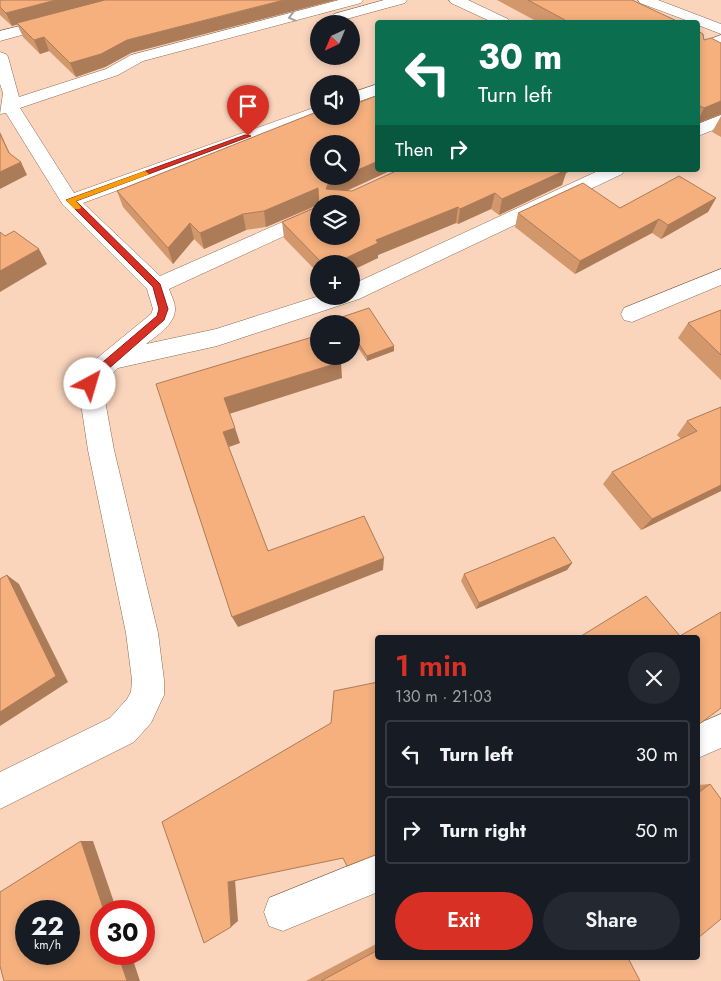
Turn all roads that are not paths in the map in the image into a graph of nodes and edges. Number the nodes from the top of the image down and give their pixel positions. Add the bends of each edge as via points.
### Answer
1 (356, 0) edge
2 (400, 0) edge
3 (456, 0) edge
4 (645, 0) edge
5 (66, 18) edge
6 (498, 20) edge
7 (697, 20) edge
8 (700, 21) edge
9 (721, 29) edge
10 (0, 36) edge
11 (721, 40) edge
12 (700, 48) edge
13 (0, 57) edge
14 (112, 72) junction
15 (375, 90) edge
16 (360, 96) edge
17 (5, 107) edge
18 (310, 113) edge
19 (721, 120) edge
20 (700, 130) edge
21 (609, 172) edge
22 (70, 200) junction
23 (310, 216) edge
24 (721, 276) edge
25 (157, 286) junction
26 (360, 290) edge
27 (317, 305) edge
28 (632, 314) dead end
29 (111, 361) junction
30 (721, 731) edge
31 (700, 740) edge
32 (0, 792) edge
33 (375, 874) edge
34 (283, 912) dead end

1 -> 14 street via 137,58
2 - 14 street via 152,68
3 - 6 street
4 - 7 street
5 - 10 street
8 - 9 street
11 - 12 street
13 - 17 street via 11,93
14 - 17 street
15 - 16 street
17 - 22 street
18 - 22 street
19 - 20 street
21 - 26 street
22 - 25 street
23 - 25 street
24 - 28 street
25 - 29 street via 164,309 161,318
27 - 29 street via 217,337
29 - 32 street via 90,384 101,450 142,633 147,695 139,711 122,730
30 - 31 street
33 - 34 street

